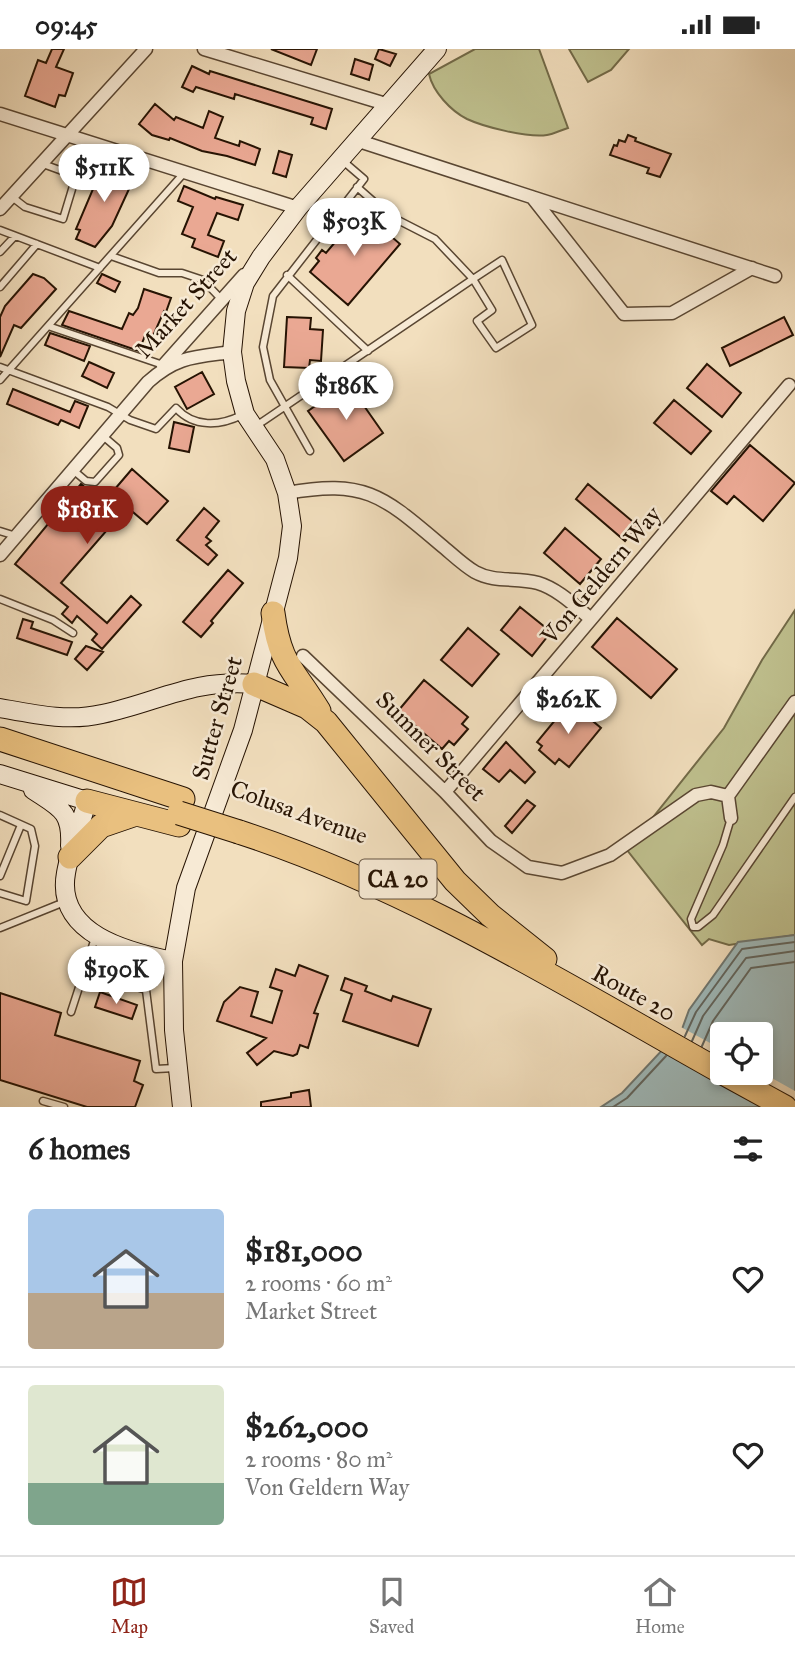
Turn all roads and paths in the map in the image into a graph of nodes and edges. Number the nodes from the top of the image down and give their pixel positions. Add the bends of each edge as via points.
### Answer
1 (146, 49) edge
2 (204, 49) edge
3 (437, 49) edge
4 (389, 105) junction
5 (0, 114) edge
6 (68, 137) junction
7 (359, 141) junction
8 (342, 160) junction
9 (43, 164) junction
10 (184, 173) junction
11 (357, 187) junction
12 (12, 197) junction
13 (532, 197) junction
14 (298, 208) junction
15 (0, 209) edge
16 (0, 230) edge
17 (15, 236) junction
18 (37, 244) junction
19 (0, 252) edge
20 (111, 256) junction
21 (261, 257) junction
22 (100, 268) junction
23 (752, 268) junction
24 (287, 275) junction
25 (775, 276) dead end
26 (473, 279) junction
27 (0, 287) edge
28 (222, 300) junction
29 (48, 326) junction
30 (368, 351) junction
31 (232, 352) junction
32 (165, 366) junction
33 (0, 367) edge
34 (9, 370) junction
35 (0, 380) edge
36 (789, 385) dead end
37 (286, 406) junction
38 (122, 412) junction
39 (249, 420) junction
40 (103, 436) junction
41 (310, 451) dead end
42 (73, 470) junction
43 (287, 493) junction
44 (0, 531) edge
45 (18, 537) junction
46 (0, 555) edge
47 (0, 599) edge
48 (273, 613) junction
49 (591, 619) junction
50 (73, 633) dead end
51 (303, 656) dead end
52 (254, 684) junction
53 (795, 702) edge
54 (0, 708) edge
55 (327, 722) junction
56 (0, 739) edge
57 (0, 755) edge
58 (8, 777) edge
59 (445, 792) junction
60 (728, 796) junction
61 (795, 797) edge
62 (87, 801) junction
63 (180, 812) junction
64 (137, 814) junction
65 (0, 815) edge
66 (731, 818) joint
67 (21, 825) junction
68 (240, 830) junction
69 (70, 857) junction
70 (0, 876) edge
71 (0, 893) edge
72 (67, 901) junction
73 (0, 927) edge
74 (96, 936) junction
75 (173, 961) junction
76 (85, 970) junction
77 (555, 970) junction
78 (71, 1012) dead end
79 (710, 1051) edge
80 (710, 1065) edge
81 (178, 1068) junction
82 (745, 1085) edge
83 (772, 1085) edge
84 (795, 1098) edge
85 (43, 1101) dead end
86 (64, 1107) edge
87 (182, 1107) edge
88 (785, 1107) edge

1 - 6 street
2 - 4 street
3 - 4 main road, Market Street
4 - 7 main road, Market Street
5 - 6 street
6 - 9 street
6 - 10 street
7 - 8 main road, Market Street
7 - 13 street
8 - 11 lane via 364,179
8 - 14 main road, Market Street
9 - 12 street
9 - 12 lane via 76,176 63,219 25,207
10 - 14 street
10 - 20 lane
11 - 24 lane
11 - 26 lane via 390,216 435,239
12 - 15 street
13 - 23 street
13 - 23 street via 624,314 672,313
14 - 21 main road, Market Street
16 - 17 lane
17 - 18 lane
17 - 19 lane
18 - 22 lane
18 - 27 lane
20 - 22 lane
20 - 28 lane via 203,281
21 - 28 street, Market Street
21 - 31 main road, Market Street via 236,311
22 - 29 lane
23 - 25 street
24 - 30 lane
24 - 37 lane via 273,296 263,347 270,380
26 - 26 lane via 502,260 531,325 496,348 477,321 492,310
26 - 30 lane
28 - 32 street, Market Street
29 - 32 lane
29 - 34 lane
30 - 37 lane
31 - 32 street, Market Street via 186,358
31 - 39 main road, Sutter Street
32 - 38 street, Market Street
33 - 34 lane
34 - 35 lane
34 - 38 lane
36 - 49 street, Von Geldern Way
37 - 39 lane
37 - 41 lane
38 - 39 lane via 156,429 176,408 184,418 203,423
38 - 40 street, Market Street
39 - 43 main road, Sutter Street via 275,459
40 - 42 street, Market Street
40 - 42 lane via 120,455 95,482
42 - 45 street, Market Street
43 - 48 main road, Sutter Street via 292,526
43 - 49 street via 349,488 385,499 473,571 492,580 538,583
44 - 45 lane
45 - 46 street, Market Street
47 - 50 lane
48 - 52 main road, Sutter Street
48 - 55 highway via 283,658
49 - 59 street, Von Geldern Way
51 - 59 street, Sumner Street
52 - 54 main road via 195,686 101,715 70,717
52 - 55 highway via 307,707
52 - 75 main road, Sutter Street via 228,776 187,888
53 - 60 street
55 - 77 highway via 455,881
56 - 63 highway, Colusa Avenue / CA 20
57 - 63 highway, Colusa Avenue / CA 20
58 - 62 main road
58 - 69 main road via 66,815 71,826
59 - 60 street, Sumner Street via 491,841 528,867 562,873 610,855 696,795
60 - 66 street
61 - 66 lane via 713,915 693,927 691,919
62 - 64 highway
62 - 69 main road
63 - 64 highway
63 - 68 highway, Colusa Avenue / CA 20, bridge
64 - 69 highway via 101,827
65 - 67 lane
67 - 70 lane
67 - 71 lane via 31,829 35,846 26,901
68 - 77 highway, Colusa Avenue / CA 20 via 312,858
68 - 77 highway, Colusa Avenue / CA 20 via 313,843 380,871
69 - 72 main road via 65,874
72 - 73 lane
72 - 74 main road via 73,915
74 - 75 main road via 141,955
74 - 76 lane
75 - 81 main road, Sutter Street
76 - 78 lane
76 - 81 lane via 146,990 156,1069
77 - 79 highway, Route 20 / CA 20
77 - 80 highway, Route 20 / CA 20
81 - 87 main road, Sutter Street
82 - 88 highway, Route 20 / CA 20
83 - 84 highway
85 - 86 lane

